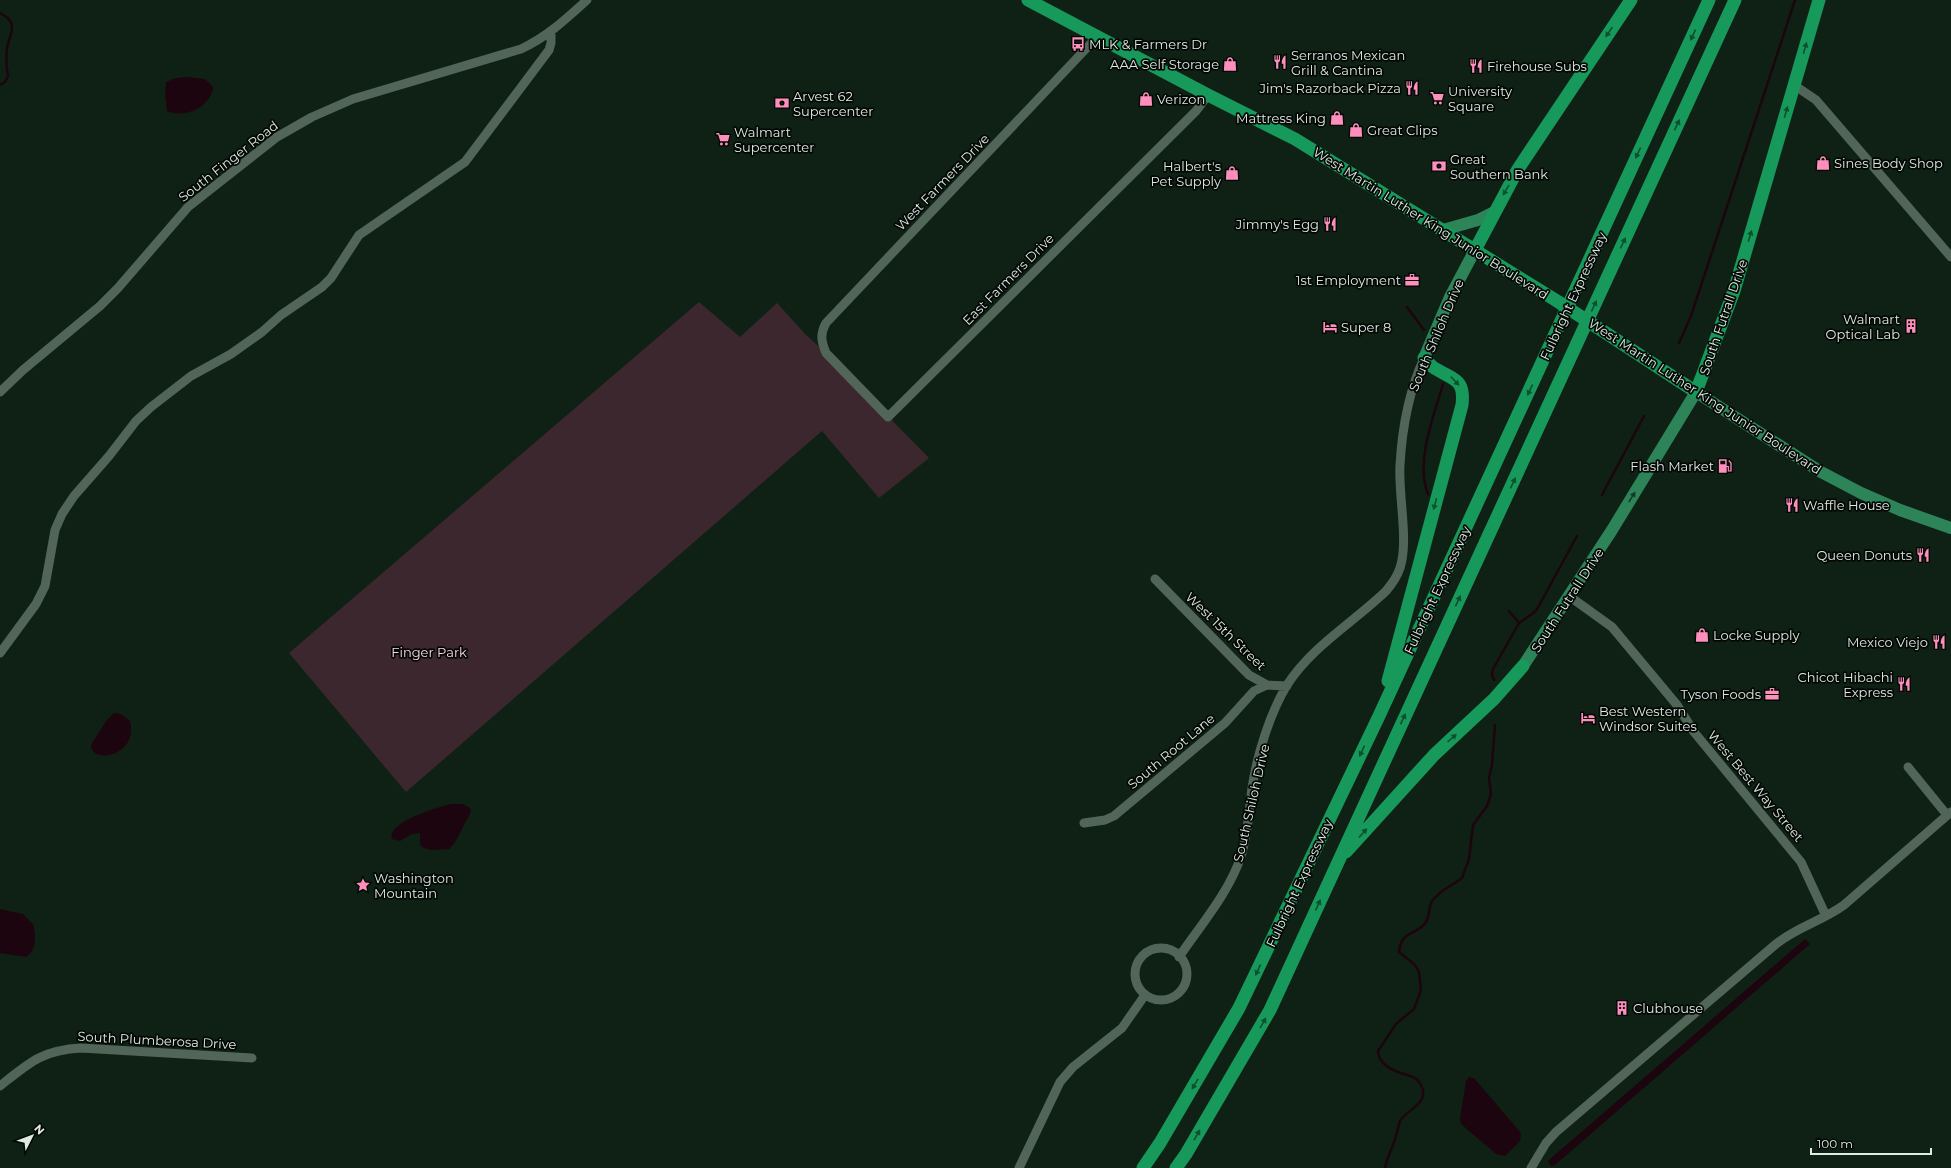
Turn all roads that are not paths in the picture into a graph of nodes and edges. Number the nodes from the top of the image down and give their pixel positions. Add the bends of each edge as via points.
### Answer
1 (587, 0) edge
2 (1631, 0) edge
3 (1709, 0) edge
4 (1735, 0) edge
5 (1819, 0) edge
6 (1034, 1) edge
7 (551, 31) junction
8 (1098, 36) junction
9 (1794, 85) junction
10 (1208, 95) junction
11 (1494, 212) junction
12 (1443, 230) junction
13 (1475, 250) junction
14 (1951, 257) edge
15 (826, 353) joint
16 (1424, 358) junction
17 (0, 392) edge
18 (1696, 392) junction
19 (1951, 528) edge
20 (1155, 579) dead end
21 (1568, 596) junction
22 (0, 653) edge
23 (1523, 666) joint
24 (1267, 685) junction
25 (1287, 686) junction
26 (1379, 716) junction
27 (1908, 766) dead end
28 (1949, 814) edge
29 (1084, 823) dead end
30 (1337, 862) junction
31 (1826, 916) junction
32 (1179, 957) junction
33 (1145, 995) junction
34 (252, 1058) dead end
35 (0, 1086) edge
36 (1018, 1168) edge
37 (1143, 1168) edge
38 (1176, 1168) edge
39 (1531, 1168) edge

1 - 7 street, South Finger Road
2 -> 11 highway, South Shiloh Drive via 1518,169
3 -> 26 highway, Fulbright Expressway
30 -> 4 highway, Fulbright Expressway
9 -> 5 highway, South Futrall Drive
6 - 8 highway, West Martin Luther King Junior Boulevard
7 - 17 street, South Finger Road via 538,41 521,48 353,99 312,117 277,137 188,207 100,306
7 - 22 street via 549,50 465,162 359,235 331,278 322,287 231,354 191,376 136,421 62,514 55,530 44,586 36,604
8 - 10 highway, West Martin Luther King Junior Boulevard
8 - 15 street, West Farmers Drive via 826,323 821,331 821,342
9 - 14 street via 1821,105
18 -> 9 highway, South Futrall Drive via 1734,291
10 - 12 highway, West Martin Luther King Junior Boulevard via 1295,138
10 - 15 street, East Farmers Drive via 1196,111 888,417
11 - 12 main road via 1478,220
11 - 13 highway, South Shiloh Drive
12 - 13 highway, West Martin Luther King Junior Boulevard
13 - 16 main road, South Shiloh Drive via 1450,297
13 - 18 highway, West Martin Luther King Junior Boulevard
16 - 25 street, South Shiloh Drive via 1410,399 1402,438 1402,552 1395,580 1386,591 1318,649
16 -> 26 highway via 1435,369 1452,376 1460,384 1462,405
18 - 19 main road, West Martin Luther King Junior Boulevard via 1821,472 1860,493
21 -> 18 main road, South Futrall Drive via 1612,530
20 - 24 street, West 15th Street via 1249,675
21 - 23 main road, South Futrall Drive
21 - 31 street, West Best Way Street via 1612,627 1677,705 1694,732 1801,862
30 -> 23 highway via 1434,754 1494,699
24 - 25 street, West 15th Street
24 - 29 street, South Root Lane via 1254,691 1220,727 1114,816 1096,823
25 - 32 street, South Shiloh Drive via 1271,719 1257,765 1240,858 1227,887
26 -> 37 highway, Fulbright Expressway via 1239,1008
27 - 28 street
28 - 31 street via 1844,905
38 -> 30 highway, Fulbright Expressway via 1270,1010
31 - 39 street via 1786,936 1758,959 1556,1132
32 - 33 street via 1185,966 1186,974 1182,990 1168,999 1152,999
32 - 33 street via 1167,949 1150,951 1142,956 1135,972 1137,984
33 - 36 street via 1122,1028 1073,1067 1060,1082
34 - 35 street, South Plumberosa Drive via 66,1049 43,1055 30,1062

